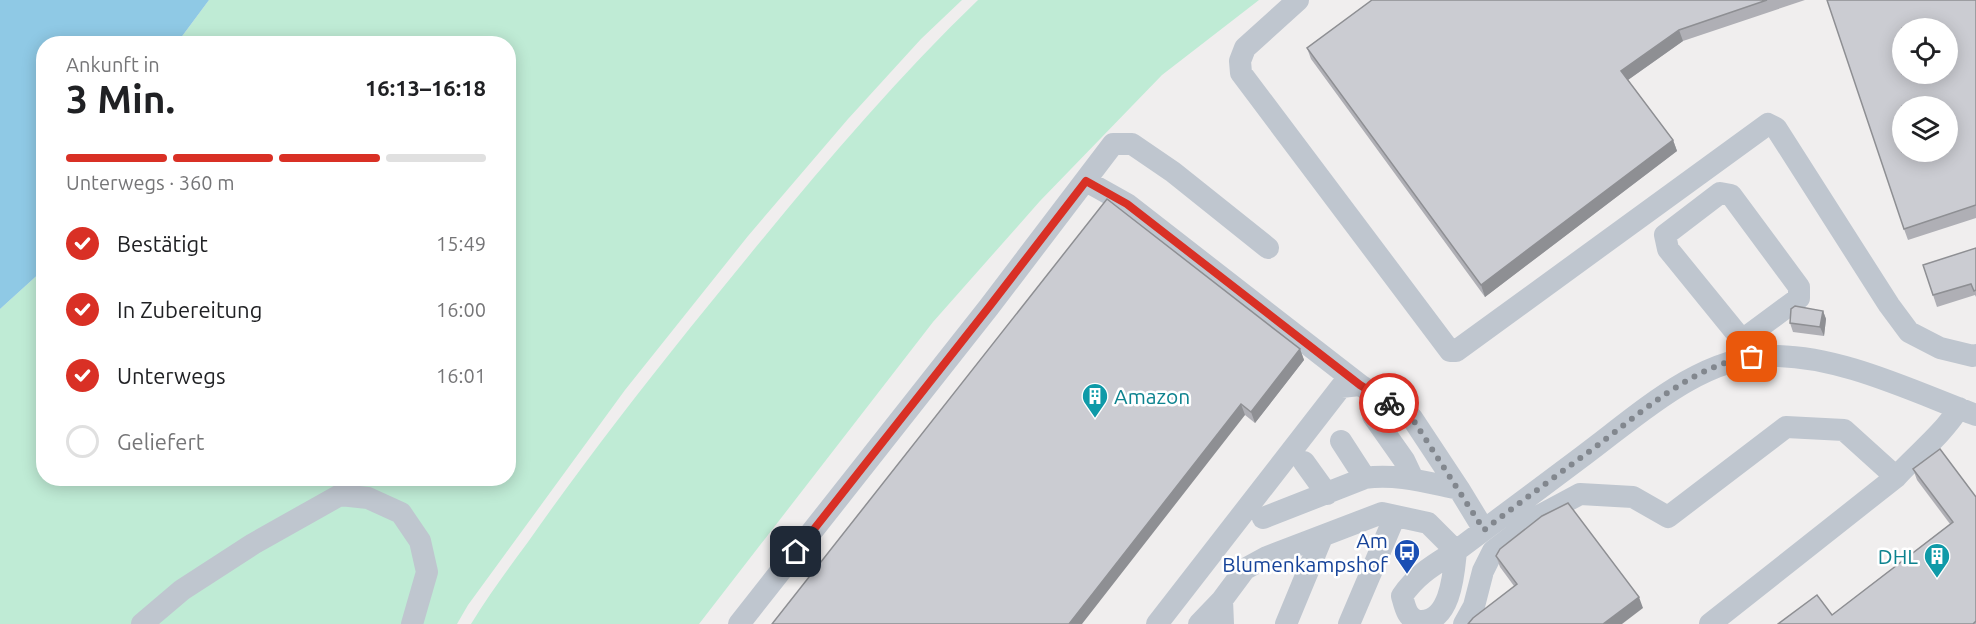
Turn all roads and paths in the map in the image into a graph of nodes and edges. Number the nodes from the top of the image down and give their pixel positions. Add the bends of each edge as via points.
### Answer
1 (1298, 0) edge
2 (1086, 181) junction
3 (1268, 248) dead end
4 (1747, 349) junction
5 (1976, 355) edge
6 (1360, 385) junction
7 (1967, 411) edge
8 (1373, 416) dead end
9 (1932, 440) junction
10 (1341, 441) dead end
11 (1877, 460) junction
12 (1304, 462) dead end
13 (1896, 477) junction
14 (1365, 478) junction
15 (1413, 479) junction
16 (1459, 489) junction
17 (1327, 494) junction
18 (1395, 516) junction
19 (1263, 518) dead end
20 (1484, 530) junction
21 (1322, 537) junction
22 (1456, 551) junction
23 (1222, 600) junction
24 (142, 624) edge
25 (412, 624) edge
26 (739, 624) edge
27 (1157, 624) edge
28 (1199, 624) edge
29 (1223, 624) edge
30 (1287, 624) edge
31 (1349, 624) edge
32 (1464, 624) edge
33 (1710, 624) edge

1 - 5 street via 1245,48 1241,73 1450,351 1456,351 1768,124 1776,128 1909,332 1940,348
2 - 3 street via 1113,144 1132,144
2 - 6 street via 1127,204
2 - 26 street
4 - 4 street via 1668,249 1665,235 1719,193 1731,195 1799,287 1799,298
4 - 7 street via 1846,367
4 - 20 street via 1662,397
6 - 16 street via 1412,418
6 - 27 street via 1341,387
7 - 9 street
8 - 15 street
9 - 11 street via 1899,456
9 - 13 street
10 - 14 street
11 - 13 street
11 - 32 street via 1844,430 1786,427 1668,517 1633,497 1581,494 1539,516 1493,551
12 - 17 street
13 - 33 street
14 - 15 street
14 - 17 street
15 - 16 street
16 - 20 street
17 - 19 street
18 - 21 street via 1382,513
18 - 22 street via 1428,523
18 - 31 street
20 - 22 street
21 - 23 street via 1245,569
21 - 30 street
22 - 22 street via 1444,609 1427,622 1416,621 1407,613 1402,596 1413,581
23 - 28 street
23 - 29 street
24 - 25 street via 182,590 262,538 340,495 368,498 401,513 420,541 427,572

